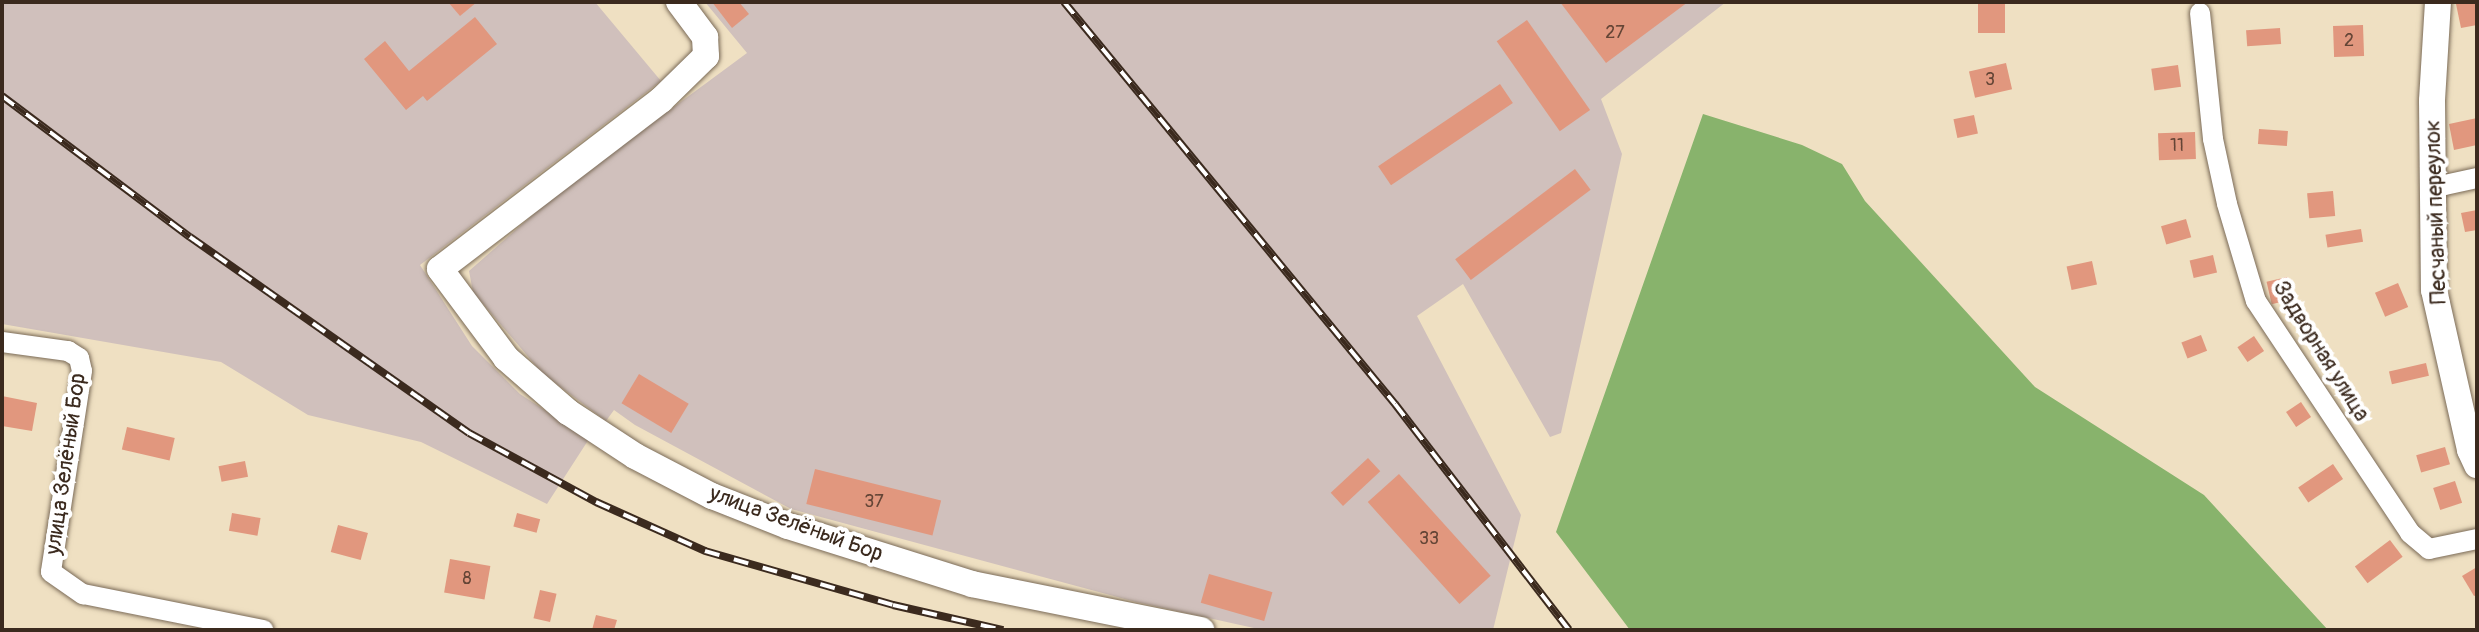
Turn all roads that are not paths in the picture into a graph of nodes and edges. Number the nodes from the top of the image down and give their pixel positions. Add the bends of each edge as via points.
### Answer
1 (679, 2) edge
2 (2438, 2) edge
3 (2200, 13) dead end
4 (2477, 178) edge
5 (2431, 188) junction
6 (2, 342) edge
7 (2477, 465) edge
8 (2477, 539) edge
9 (263, 630) edge
10 (1201, 630) edge

1 - 10 street, улица Зелёный Бор via 705,37 706,56 661,100 440,269 506,358 568,412 635,456 712,496 788,526 972,584
2 - 5 street, Песчаный переулок
3 - 8 street, Задворная улица via 2213,139 2256,301 2410,533 2429,549
4 - 5 street
5 - 7 street, Песчаный переулок via 2434,290
6 - 9 street, улица Зелёный Бор via 68,351 79,358 82,371 51,572 83,594

